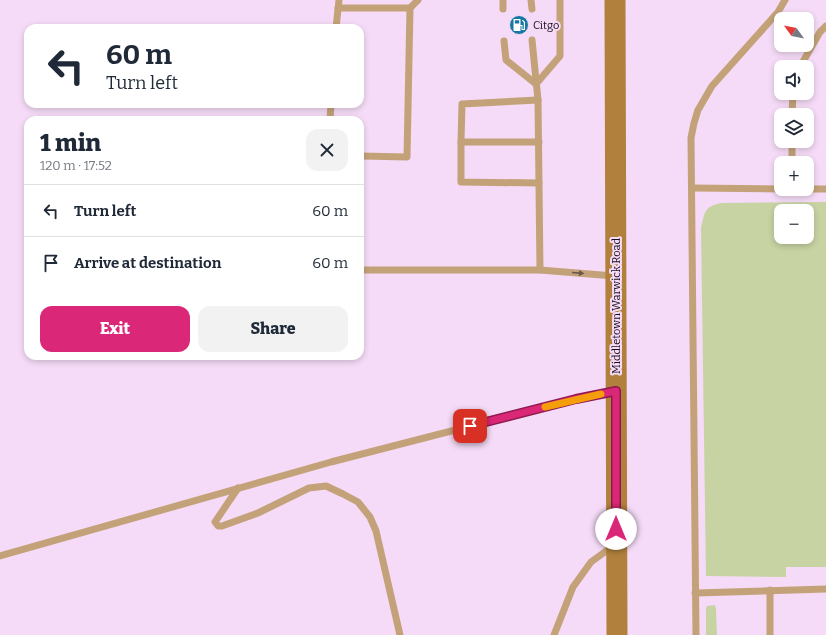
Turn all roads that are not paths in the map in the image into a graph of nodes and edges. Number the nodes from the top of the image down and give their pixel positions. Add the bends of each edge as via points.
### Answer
1 (339, 0) edge
2 (418, 0) edge
3 (503, 0) edge
4 (531, 0) edge
5 (560, 0) edge
6 (615, 0) edge
7 (785, 0) edge
8 (338, 8) junction
9 (410, 8) junction
10 (504, 9) dead end
11 (532, 9) dead end
12 (336, 24) edge
13 (826, 26) edge
14 (532, 40) dead end
15 (504, 41) dead end
16 (804, 60) edge
17 (536, 84) junction
18 (538, 100) junction
19 (461, 142) junction
20 (539, 142) junction
21 (364, 156) edge
22 (539, 184) junction
23 (692, 188) junction
24 (774, 189) edge
25 (814, 189) edge
26 (826, 189) edge
27 (364, 270) edge
28 (540, 270) junction
29 (616, 276) junction
30 (616, 391) junction
31 (238, 488) junction
32 (617, 544) junction
33 (0, 556) edge
34 (826, 589) edge
35 (770, 590) junction
36 (695, 593) junction
37 (400, 635) edge
38 (554, 635) edge
39 (617, 635) edge
40 (696, 635) edge
41 (770, 635) edge

1 - 8 lane
2 - 9 lane
3 - 10 lane
4 - 11 lane
5 - 17 lane via 560,56
6 - 29 street, Middletown Warwick Road
7 - 23 lane via 778,12 712,86 698,110 691,138
8 - 9 lane
8 - 12 lane
9 - 21 lane via 407,156
13 - 16 lane
14 - 17 lane
15 - 17 lane via 506,60
17 - 18 lane
18 - 19 lane via 462,104
18 - 20 lane
19 - 20 lane
19 - 22 lane via 461,182
20 - 22 lane
22 - 28 lane
23 - 24 lane
23 - 36 lane
25 - 26 lane
27 - 28 lane
28 -> 29 lane
29 - 30 street, Middletown Warwick Road
30 - 31 lane via 455,430
30 - 32 street, Middletown Warwick Road
31 - 33 lane
31 - 37 lane via 215,522 218,526 258,513 309,488 326,486 358,502 370,517 376,531
32 - 38 lane via 591,562 573,587
32 - 39 street, Middletown Warwick Road
34 - 35 lane
35 - 36 lane
35 - 41 lane
36 - 40 lane

